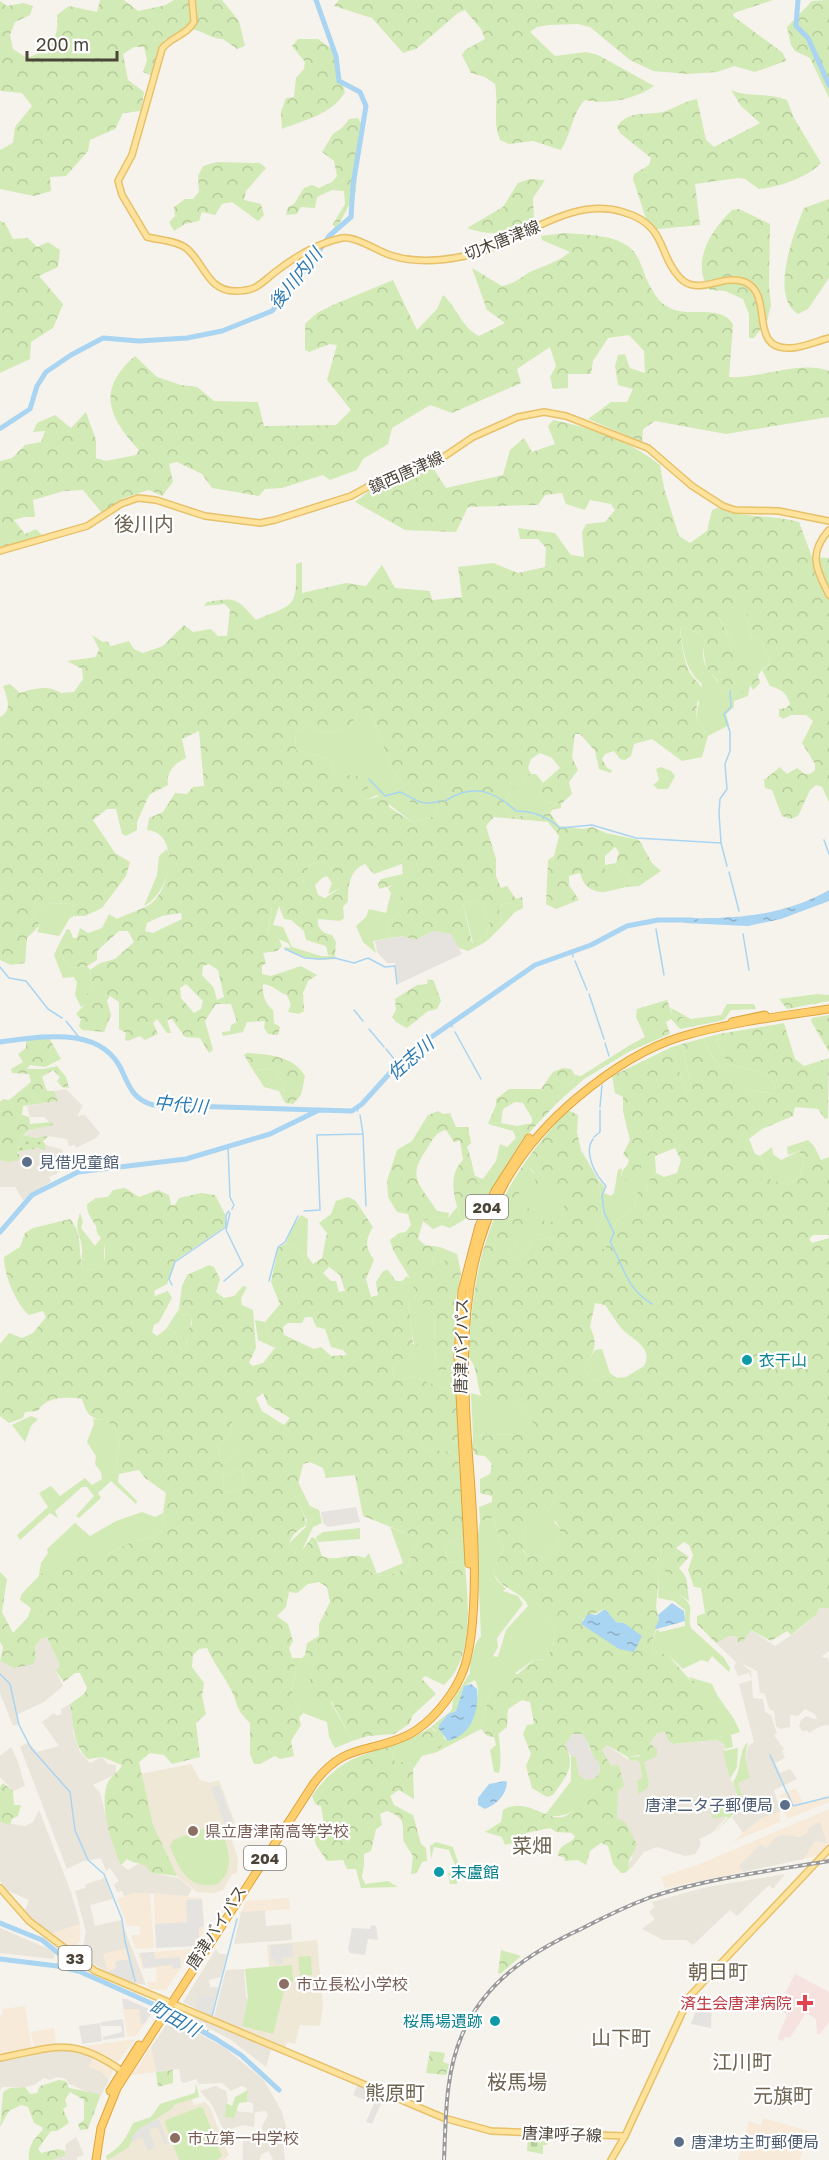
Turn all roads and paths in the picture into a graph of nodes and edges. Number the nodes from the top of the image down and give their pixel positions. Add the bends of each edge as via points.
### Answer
1 (192, 0) edge
2 (829, 338) edge
3 (829, 521) edge
4 (829, 530) edge
5 (0, 550) edge
6 (829, 595) edge
7 (829, 1006) edge
8 (829, 1849) edge
9 (0, 1888) edge
10 (166, 2008) junction
11 (0, 2058) edge
12 (123, 2074) junction
13 (625, 2136) junction
14 (94, 2160) edge
15 (611, 2160) edge

1 - 2 main road, 切木唐津線 via 192,27 162,49 132,155 118,181 147,237 186,247 210,282 231,291 264,284 320,245 348,238 403,259 456,258 478,253 564,215 621,211 655,231 676,272 687,283 702,286 739,280 755,289 761,304 763,331 776,346 789,349
3 - 5 main road, 鎮西唐津線 via 723,506 692,486 648,448 566,416 544,412 529,413 473,437 442,458 382,479 351,496 275,520 260,523 206,516 138,498 87,526
4 - 6 main road via 815,564
7 - 10 highway, 唐津バイパス / 204 via 680,1037 633,1059 589,1088 535,1137 500,1192 470,1275 465,1322 473,1544 468,1658 453,1692 421,1726 389,1741 347,1749 317,1771
8 - 13 main road, 唐津呼子線 via 690,1996
9 - 10 main road, 33 via 24,1917 83,1963
10 - 12 highway, 唐津バイパス / 204
10 - 13 main road, 唐津呼子線 via 469,2126 504,2132
11 - 12 main road via 75,2046
12 - 14 highway, 唐津バイパス / 204 via 103,2109
13 - 15 main road

